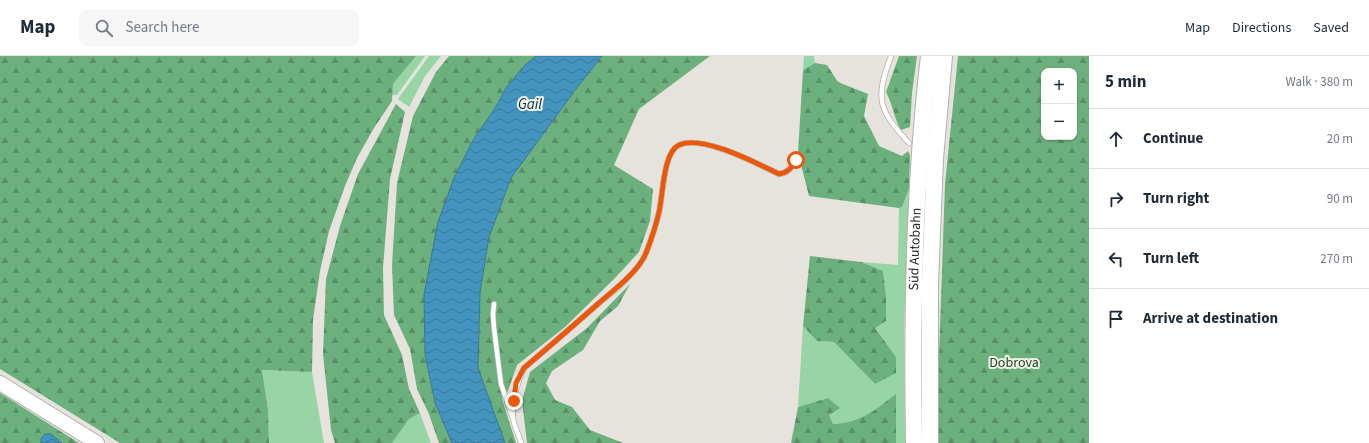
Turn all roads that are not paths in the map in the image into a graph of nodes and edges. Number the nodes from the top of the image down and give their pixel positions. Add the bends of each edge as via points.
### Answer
1 (891, 56) edge
2 (929, 56) edge
3 (944, 56) edge
4 (909, 143) joint
5 (919, 157) junction
6 (796, 160) dead end
7 (494, 304) dead end
8 (0, 383) edge
9 (513, 420) junction
10 (97, 443) edge
11 (522, 443) edge
12 (914, 443) edge
13 (930, 443) edge

1 - 4 lane via 882,84 884,110 891,123
2 - 5 highway, Süd Autobahn
3 - 13 highway, Süd Autobahn via 935,159 930,284
4 - 5 highway
5 - 12 highway, Süd Autobahn via 914,281
6 - 9 lane via 785,174 779,174 736,153 713,146 692,143 679,145 672,151 667,162 659,213 645,255 629,278 524,368 516,383
7 - 9 lane via 493,321 501,384
8 - 10 main road
9 - 11 lane

